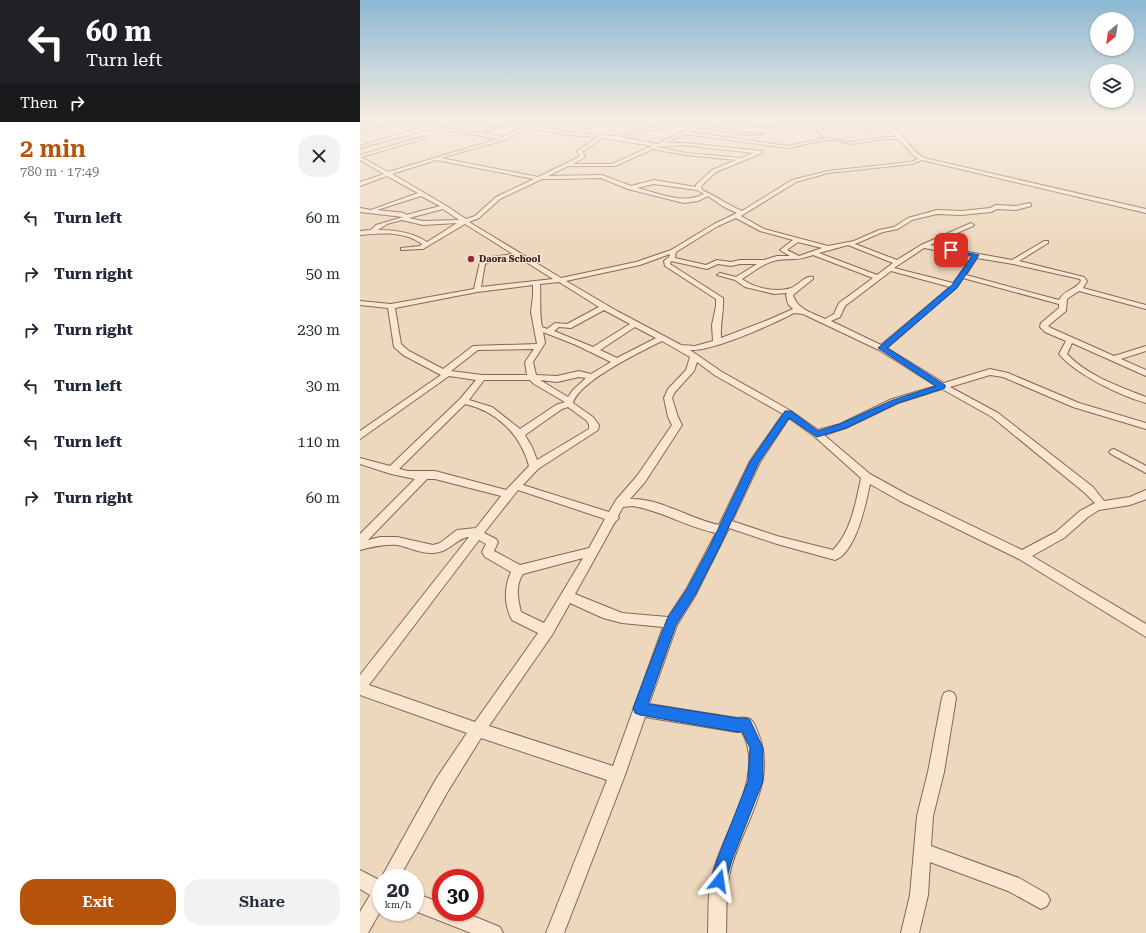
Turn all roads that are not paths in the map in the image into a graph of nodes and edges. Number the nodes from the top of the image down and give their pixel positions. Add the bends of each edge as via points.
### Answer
1 (369, 163) edge
2 (426, 163) edge
3 (451, 163) edge
4 (570, 163) edge
5 (621, 163) edge
6 (735, 163) edge
7 (915, 163) edge
8 (937, 163) edge
9 (564, 165) junction
10 (389, 174) junction
11 (539, 177) junction
12 (360, 184) edge
13 (630, 188) junction
14 (698, 189) junction
15 (421, 194) junction
16 (708, 194) junction
17 (1029, 205) dead end
18 (444, 207) junction
19 (360, 210) edge
20 (372, 210) junction
21 (1146, 211) edge
22 (739, 214) junction
23 (414, 216) junction
24 (402, 218) junction
25 (465, 222) junction
26 (971, 225) dead end
27 (373, 232) junction
28 (360, 234) edge
29 (799, 239) junction
30 (1046, 242) dead end
31 (426, 244) junction
32 (850, 244) junction
33 (923, 246) junction
34 (828, 248) junction
35 (404, 249) dead end
36 (812, 253) junction
37 (672, 254) junction
38 (520, 255) junction
39 (976, 255) junction
40 (798, 258) junction
41 (766, 262) junction
42 (1013, 262) junction
43 (897, 263) junction
44 (890, 268) junction
45 (720, 274) dead end
46 (962, 276) junction
47 (811, 278) dead end
48 (879, 278) junction
49 (737, 279) junction
50 (560, 280) junction
51 (536, 282) junction
52 (955, 286) junction
53 (477, 290) junction
54 (793, 290) junction
55 (1079, 290) junction
56 (1062, 303) junction
57 (361, 305) edge
58 (391, 306) junction
59 (1146, 307) edge
60 (605, 308) junction
61 (799, 311) junction
62 (826, 321) junction
63 (635, 324) junction
64 (538, 328) junction
65 (548, 331) junction
66 (662, 338) junction
67 (1070, 340) junction
68 (718, 342) junction
69 (540, 346) junction
70 (678, 346) junction
71 (882, 348) junction
72 (1146, 348) edge
73 (595, 350) junction
74 (694, 356) junction
75 (1115, 358) junction
76 (618, 362) junction
77 (445, 373) junction
78 (1146, 373) edge
79 (532, 377) junction
80 (592, 377) junction
81 (482, 378) junction
82 (942, 386) junction
83 (1146, 400) edge
84 (463, 401) junction
85 (569, 402) junction
86 (788, 413) junction
87 (1146, 426) edge
88 (519, 434) junction
89 (817, 434) junction
90 (360, 436) edge
91 (1114, 452) dead end
92 (360, 461) edge
93 (534, 468) junction
94 (1146, 470) edge
95 (391, 471) junction
96 (425, 474) junction
97 (866, 477) junction
98 (512, 490) junction
99 (1146, 494) edge
100 (620, 503) junction
101 (1102, 505) junction
102 (614, 518) junction
103 (724, 527) junction
104 (477, 533) junction
105 (360, 541) edge
106 (360, 546) edge
107 (594, 551) junction
108 (1023, 556) junction
109 (519, 570) junction
110 (566, 596) junction
111 (671, 623) junction
112 (547, 631) junction
113 (1146, 631) edge
114 (360, 687) edge
115 (949, 698) dead end
116 (640, 708) junction
117 (478, 730) junction
118 (617, 775) junction
119 (922, 851) junction
120 (395, 869) edge
121 (360, 879) edge
122 (372, 886) edge
123 (1041, 900) dead end
124 (424, 906) edge
125 (372, 908) edge
126 (360, 930) edge
127 (494, 933) edge
128 (556, 933) edge
129 (717, 933) edge
130 (910, 933) edge

1 - 10 street
2 - 10 street
3 - 11 street
4 - 9 street
5 - 9 street via 613,166
6 - 14 street via 711,174
7 - 22 street via 808,176 791,182
8 - 21 street
9 - 11 street
10 - 12 street
10 - 15 street
11 - 13 street via 601,176
11 - 25 street via 498,198 482,213
13 - 14 street via 654,182
13 - 16 street via 684,201
14 - 16 street
15 - 18 street
15 - 20 street
16 - 22 street
17 - 32 street via 961,213 937,212 910,219 896,228 881,231
18 - 23 street
18 - 25 street
19 - 20 street
20 - 23 street
22 - 29 street via 762,230
22 - 37 street via 716,225
23 - 24 street
24 - 25 street via 423,223
24 - 27 street via 382,224
25 - 31 street
25 - 38 street
26 - 33 street
27 - 28 street
27 - 31 street via 413,235
29 - 34 street
29 - 40 street via 783,250
30 - 42 street
31 - 35 street via 419,248
32 - 34 street
32 - 43 street
33 - 39 street
33 - 43 street
34 - 36 street
36 - 40 street
36 - 48 street
37 - 41 street via 677,261 707,267 716,263
37 - 50 street via 638,264
37 - 68 street via 666,261 667,265 719,298 716,325
38 - 50 street
38 - 53 street via 491,259 482,263
39 - 42 street
39 - 46 street
40 - 41 street via 777,258
41 - 49 street
42 - 55 street via 1082,278 1084,281
43 - 44 street
44 - 48 street
44 - 52 street
45 - 49 street
46 - 52 street
46 - 56 street
47 - 54 street
48 - 62 street via 842,305 837,316
49 - 54 street via 747,286 774,292
50 - 51 street
50 - 60 street
51 - 53 street
51 - 64 street via 535,312
52 - 71 street
53 - 58 street
54 - 61 street via 789,295 792,304
55 - 56 street via 1072,291
55 - 59 street
56 - 67 street via 1063,309 1044,327
57 - 58 street
58 - 77 street via 397,345 406,353
60 - 63 street
60 - 65 street via 568,326 558,325
61 - 62 street
61 - 68 street
62 - 71 street
63 - 66 street
63 - 73 street
64 - 65 street
64 - 69 street
65 - 73 street
66 - 70 street
66 - 76 street
67 - 75 street
67 - 83 street via 1063,354 1073,365 1093,377
68 - 70 street via 700,347
69 - 77 street via 476,348
69 - 79 street via 529,362
70 - 74 street
71 - 82 street
72 - 75 street
73 - 76 street
74 - 86 street via 719,374
74 - 100 street via 690,371 671,391 668,398 677,425 641,479
75 - 78 street
76 - 80 street
77 - 81 street
77 - 90 street
79 - 80 street via 557,379 579,374
79 - 81 street
79 - 85 street
80 - 85 street via 572,395
81 - 84 street
82 - 87 street via 990,372 996,373 1076,405
82 - 89 street
82 - 101 street via 1003,420 1089,490
84 - 88 street via 491,409
84 - 95 street
85 - 88 street
85 - 93 street via 590,419 594,425 593,430
86 - 89 street
86 - 103 street via 754,462
88 - 93 street via 526,442
89 - 97 street
91 - 94 street
92 - 95 street
93 - 98 street
95 - 96 street via 408,475
96 - 98 street
96 - 105 street
97 - 103 street via 862,504 848,537 835,555
97 - 108 street
98 - 102 street via 584,507
98 - 104 street
99 - 101 street via 1138,500
100 - 102 street
100 - 103 street via 640,502 704,526
101 - 108 street via 1081,515 1061,534
102 - 107 street
103 - 111 street via 691,592
104 - 106 street via 461,533 443,547 433,549 398,541 380,541
104 - 109 street via 492,542 489,554
104 - 114 street
107 - 109 street
107 - 110 street
108 - 113 street
109 - 112 street via 514,581 512,600 516,616
110 - 111 street via 622,618 656,618
110 - 112 street
111 - 116 street
112 - 117 street
114 - 117 street
115 - 119 street via 936,772 925,816
116 - 118 street
116 - 129 street via 737,725 746,724 757,748 756,781 719,881
117 - 118 street
117 - 120 street via 442,785
118 - 128 street
119 - 123 street via 1013,884
119 - 130 street via 918,895
121 - 122 street
124 - 127 street
125 - 126 street

